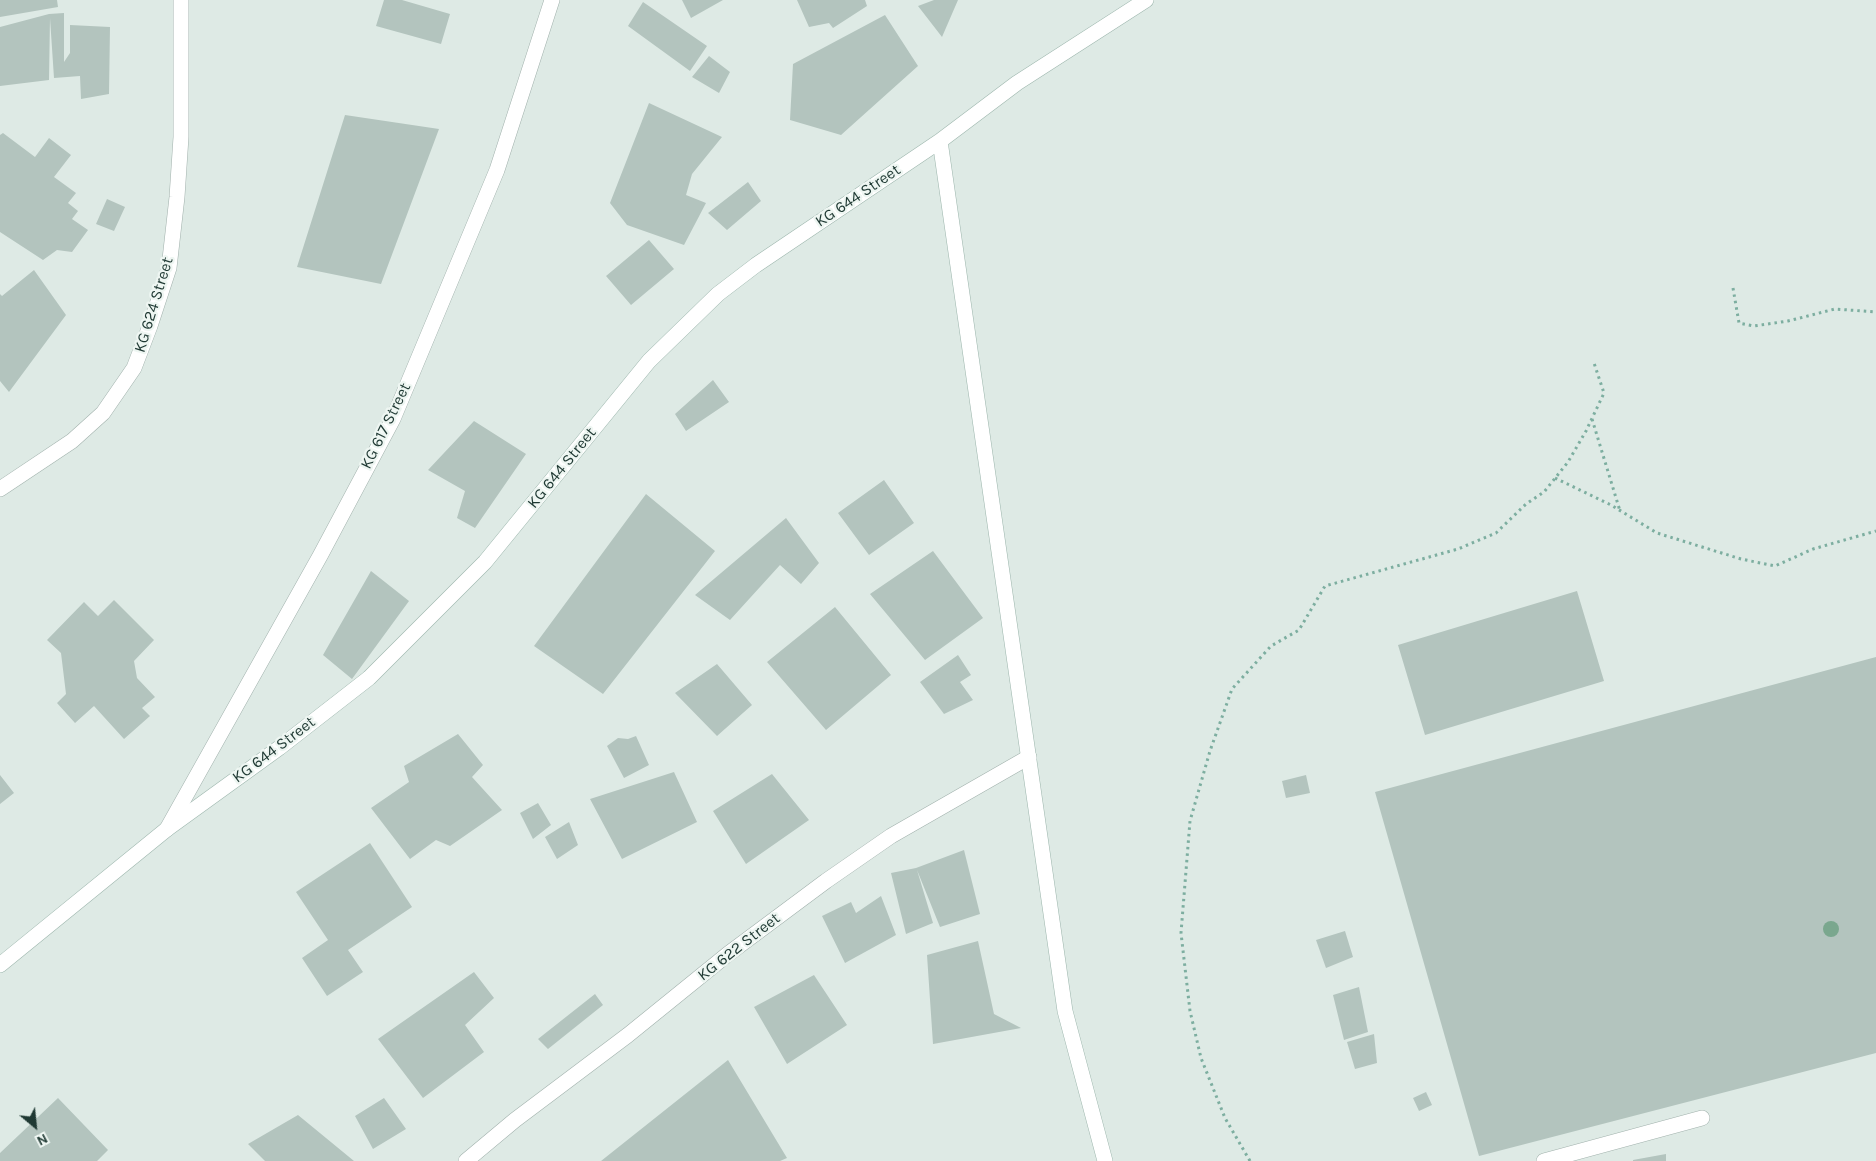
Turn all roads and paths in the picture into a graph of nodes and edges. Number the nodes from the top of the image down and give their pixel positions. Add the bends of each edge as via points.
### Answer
1 (181, 0) edge
2 (552, 0) edge
3 (1146, 0) edge
4 (940, 141) junction
5 (1733, 288) dead end
6 (1876, 312) edge
7 (1594, 363) dead end
8 (1592, 419) junction
9 (1555, 478) junction
10 (0, 489) edge
11 (1620, 511) junction
12 (1876, 531) edge
13 (1029, 757) junction
14 (168, 829) junction
15 (0, 965) edge
16 (1702, 1118) dead end
17 (466, 1161) edge
18 (1105, 1161) edge
19 (1250, 1161) edge
20 (1544, 1161) edge

1 - 10 main road, KG 624 Street via 181,137 177,197 169,268 150,326 134,368 103,413 72,441
2 - 14 main road, KG 617 Street via 497,170 393,419
3 - 4 main road, KG 644 Street via 1016,84
4 - 13 main road
4 - 14 main road, KG 644 Street via 718,294 649,360 485,562 369,678
5 - 6 path via 1739,323 1754,326 1835,309
7 - 8 path via 1604,393
8 - 9 path via 1568,462
8 - 11 path
9 - 11 path
9 - 19 path via 1544,492 1526,504 1496,534 1458,549 1325,586 1299,630 1271,646 1232,689 1190,821 1181,933 1190,1011 1201,1058 1224,1118
11 - 12 path via 1657,533 1775,566 1812,549
13 - 17 main road, KG 622 Street via 891,836 826,881 728,954
13 - 18 main road via 1065,1011
14 - 15 main road, KG 644 Street
16 - 20 main road

